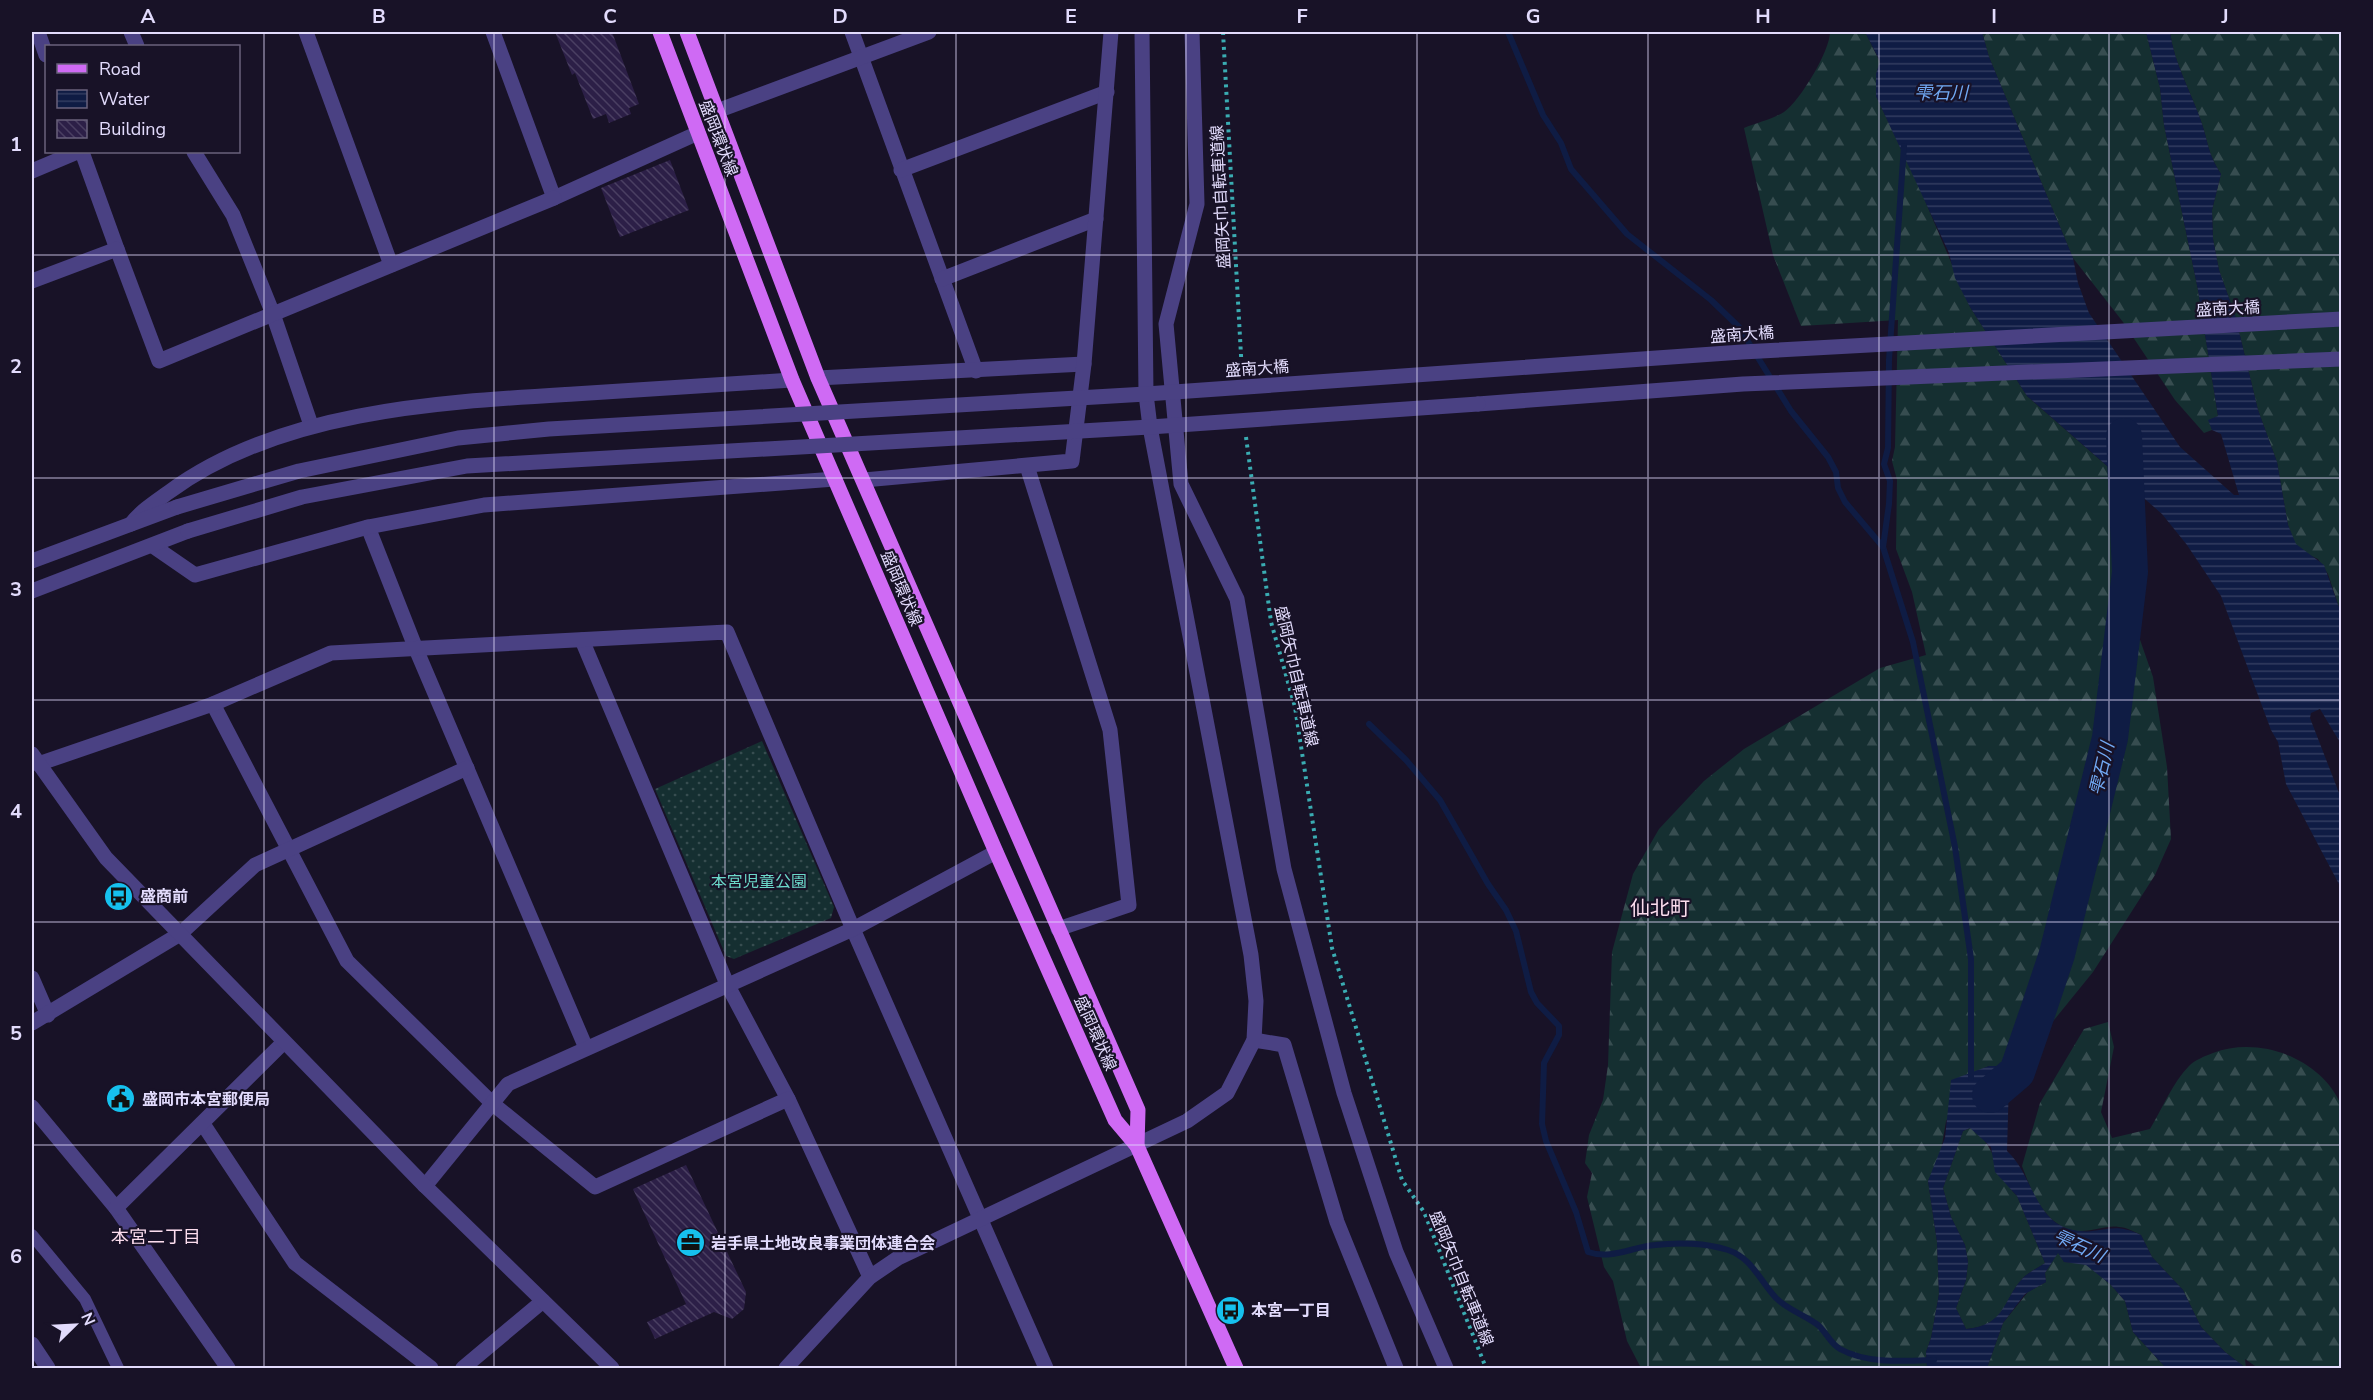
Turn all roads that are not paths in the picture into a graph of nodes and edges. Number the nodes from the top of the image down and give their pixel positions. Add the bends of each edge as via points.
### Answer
1 (38, 32) edge
2 (306, 32) edge
3 (493, 32) edge
4 (660, 32) edge
5 (687, 32) edge
6 (852, 32) edge
7 (929, 32) edge
8 (1111, 32) edge
9 (1142, 32) edge
10 (1192, 32) edge
11 (45, 52) edge
12 (862, 56) junction
13 (1107, 92) junction
14 (717, 111) junction
15 (698, 133) junction
16 (77, 153) edge
17 (79, 153) edge
18 (195, 153) edge
19 (902, 170) junction
20 (32, 171) edge
21 (554, 198) junction
22 (1096, 219) junction
23 (117, 249) junction
24 (391, 265) junction
25 (942, 279) junction
26 (32, 281) edge
27 (273, 314) junction
28 (2342, 320) edge
29 (2342, 359) edge
30 (1084, 364) junction
31 (976, 371) junction
32 (818, 378) junction
33 (792, 380) junction
34 (1146, 394) junction
35 (311, 425) junction
36 (1150, 427) junction
37 (1027, 466) junction
38 (835, 479) junction
39 (864, 480) junction
40 (131, 524) junction
41 (368, 527) junction
42 (153, 546) junction
43 (32, 561) edge
44 (32, 591) edge
45 (582, 640) junction
46 (416, 649) junction
47 (213, 704) junction
48 (35, 759) edge
49 (467, 768) junction
50 (289, 849) junction
51 (996, 852) junction
52 (1058, 928) junction
53 (853, 929) junction
54 (180, 934) junction
55 (32, 978) edge
56 (727, 984) junction
57 (48, 1015) junction
58 (32, 1023) edge
59 (1254, 1040) junction
60 (284, 1042) junction
61 (586, 1048) junction
62 (788, 1100) junction
63 (493, 1104) junction
64 (32, 1107) edge
65 (203, 1124) junction
66 (1137, 1146) junction
67 (425, 1186) junction
68 (116, 1208) junction
69 (981, 1219) junction
70 (32, 1235) edge
71 (870, 1277) junction
72 (543, 1300) junction
73 (32, 1344) edge
74 (48, 1368) edge
75 (118, 1368) edge
76 (228, 1368) edge
77 (431, 1368) edge
78 (463, 1368) edge
79 (612, 1368) edge
80 (786, 1368) edge
81 (1046, 1368) edge
82 (1236, 1368) edge
83 (1396, 1368) edge
84 (1446, 1368) edge

1 - 11 street
2 - 24 street
3 - 21 street
4 - 15 main road, 盛岡環状線
5 - 14 main road, 盛岡環状線
6 - 12 street
7 - 12 street
8 - 13 street
9 - 34 street
10 - 84 street via 1197,204 1166,324 1181,483 1237,599 1284,869 1344,1093 1396,1252
12 - 14 street
12 - 19 street
13 - 19 street
13 - 22 street
14 - 32 main road, 盛岡環状線
15 - 21 street
15 - 33 main road, 盛岡環状線
16 - 20 street
17 - 23 street
18 - 27 street via 233,214
19 - 25 street
21 - 24 street
22 - 25 street
22 - 30 street
23 - 26 street
23 - 27 street via 159,361
24 - 27 street
25 - 31 street
27 - 35 street
28 - 34 street, 盛南大橋, bridge via 1742,352
29 - 36 street, bridge via 1743,384
30 - 31 street
30 - 37 street via 1072,460
31 - 32 street
32 - 39 main road, 盛岡環状線
33 - 35 street via 467,400
33 - 38 main road, 盛岡環状線
34 - 36 street
34 - 40 street, 盛南大橋, bridge via 549,429 458,438 299,471
35 - 40 street via 248,448 188,478
36 - 42 street, bridge via 467,466 302,497 189,531
36 - 59 street via 1251,956 1257,1001
37 - 39 street
37 - 52 street via 1110,730 1129,905
38 - 41 street via 484,505
38 - 51 main road, 盛岡環状線
39 - 52 main road, 盛岡環状線
40 - 43 street, 盛南大橋
41 - 42 street via 195,575
41 - 46 street
42 - 44 street
45 - 46 street
45 - 53 street via 727,632
45 - 56 street
46 - 47 street via 331,653
46 - 49 street
47 - 48 street
47 - 50 street
48 - 54 street via 106,858
49 - 50 street
49 - 61 street
50 - 54 street via 255,865
50 - 63 street via 347,961
51 - 53 street
51 - 66 main road, 盛岡環状線 via 1115,1120
52 - 66 main road, 盛岡環状線 via 1138,1110
53 - 56 street
53 - 69 street
54 - 57 street
54 - 60 street
55 - 57 street
56 - 61 street
56 - 62 street
57 - 58 street
59 - 66 street via 1227,1093 1186,1121
59 - 83 street via 1284,1045 1337,1222
60 - 65 street
60 - 67 street
61 - 63 street via 508,1084
62 - 63 street via 595,1187
62 - 71 street
63 - 67 street
64 - 68 street
65 - 68 street
65 - 77 street via 295,1263
66 - 69 street
66 - 82 main road, 盛岡環状線
67 - 72 street
68 - 76 street
69 - 71 street via 898,1258
69 - 81 street
70 - 75 street via 85,1299
71 - 80 street
72 - 78 street
72 - 79 street
73 - 74 street

